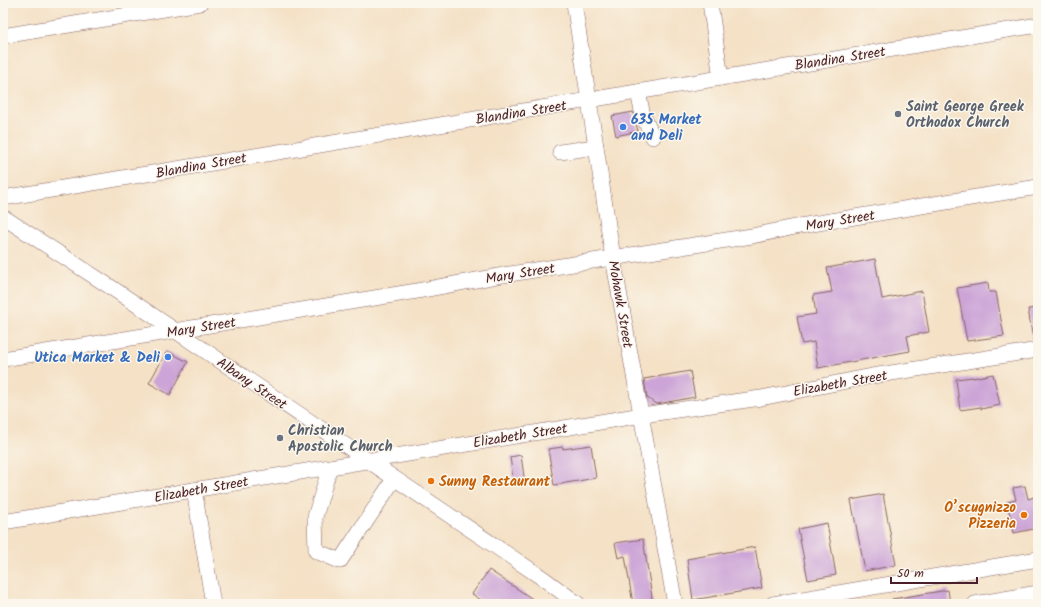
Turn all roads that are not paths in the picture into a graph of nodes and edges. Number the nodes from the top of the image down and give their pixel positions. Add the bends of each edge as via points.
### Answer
1 (200, 3) edge
2 (574, 3) edge
3 (710, 3) edge
4 (1038, 25) edge
5 (3, 36) edge
6 (721, 78) junction
7 (638, 92) junction
8 (589, 100) junction
9 (653, 137) dead end
10 (596, 147) junction
11 (560, 152) dead end
12 (1038, 187) edge
13 (3, 198) edge
14 (3, 217) edge
15 (613, 258) junction
16 (176, 331) junction
17 (1038, 350) edge
18 (3, 359) edge
19 (642, 415) junction
20 (366, 460) junction
21 (330, 467) junction
22 (394, 479) junction
23 (194, 490) junction
24 (3, 522) edge
25 (1038, 559) edge
26 (1038, 593) edge
27 (213, 604) edge
28 (578, 604) edge
29 (675, 604) edge
30 (773, 604) edge
31 (975, 604) edge

1 - 5 street
2 - 8 street, Mohawk Street
3 - 6 street
4 - 6 street, Blandina Street
6 - 7 street, Blandina Street
7 - 8 street, Blandina Street
7 - 9 street via 643,116
8 - 10 street, Mohawk Street
8 - 13 street, Blandina Street
10 - 11 street
10 - 15 street, Mohawk Street
12 - 15 street, Mary Street
14 - 16 street, Albany Street
15 - 16 street, Mary Street
15 - 19 street, Mohawk Street
16 - 18 street, Mary Street
16 - 20 street, Albany Street
17 - 19 street, Elizabeth Street via 872,376 761,398
19 - 20 street, Elizabeth Street
19 - 29 street, Mohawk Street
20 - 21 street, Elizabeth Street
20 - 22 street, Albany Street
21 - 22 street via 315,517 316,551 340,561
21 - 23 street, Elizabeth Street
22 - 28 street, Albany Street
23 - 24 street, Elizabeth Street
23 - 27 street
25 - 30 street
26 - 31 street

